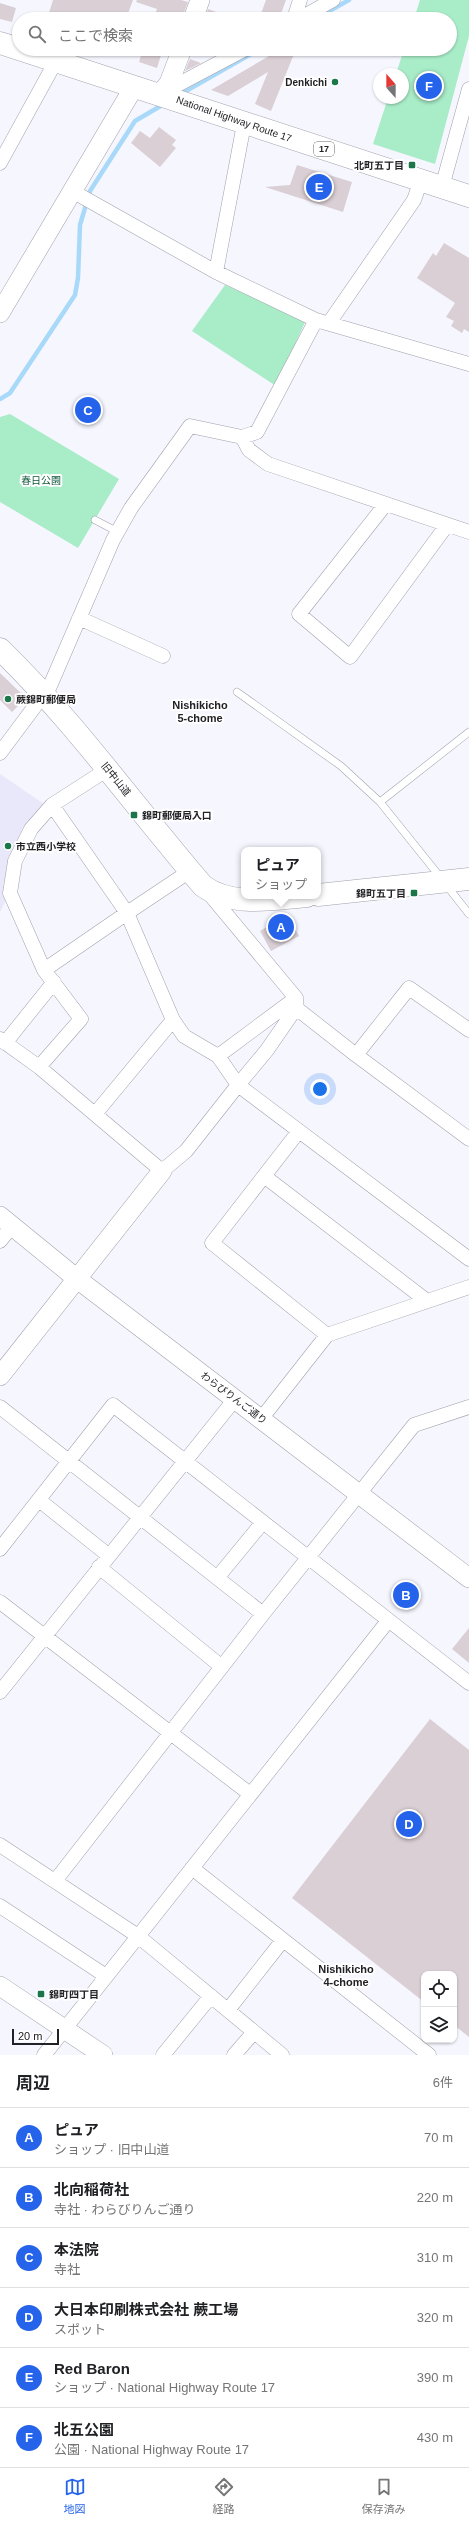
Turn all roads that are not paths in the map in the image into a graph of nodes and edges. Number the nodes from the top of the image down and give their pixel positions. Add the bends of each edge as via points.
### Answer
1 (300, 0) edge
2 (333, 0) edge
3 (296, 12) edge
4 (311, 12) edge
5 (0, 43) edge
6 (12, 47) edge
7 (38, 56) edge
8 (179, 56) edge
9 (234, 56) edge
10 (56, 62) junction
11 (134, 87) junction
12 (469, 89) edge
13 (168, 97) junction
14 (465, 123) edge
15 (244, 124) junction
16 (0, 163) edge
17 (421, 180) junction
18 (442, 187) junction
19 (76, 194) junction
20 (469, 196) edge
21 (216, 272) junction
22 (0, 313) edge
23 (322, 322) junction
24 (469, 364) edge
25 (242, 437) junction
26 (385, 504) junction
27 (95, 520) dead end
28 (447, 525) junction
29 (118, 532) junction
30 (469, 532) edge
31 (79, 618) junction
32 (0, 648) edge
33 (163, 656) dead end
34 (237, 692) dead end
35 (44, 694) junction
36 (469, 732) edge
37 (0, 753) edge
38 (108, 769) junction
39 (380, 802) junction
40 (52, 805) junction
41 (197, 879) junction
42 (469, 879) edge
43 (444, 882) junction
44 (321, 895) edge
45 (241, 898) edge
46 (127, 913) junction
47 (469, 914) edge
48 (44, 970) junction
49 (54, 982) junction
50 (296, 1003) junction
51 (174, 1020) junction
52 (468, 1026) edge
53 (3, 1041) edge
54 (356, 1055) junction
55 (218, 1056) junction
56 (39, 1067) junction
57 (238, 1085) junction
58 (95, 1114) junction
59 (299, 1131) junction
60 (469, 1139) edge
61 (162, 1171) junction
62 (264, 1176) junction
63 (6, 1221) edge
64 (0, 1241) edge
65 (469, 1259) edge
66 (76, 1278) junction
67 (469, 1287) edge
68 (427, 1301) junction
69 (327, 1335) junction
70 (0, 1376) edge
71 (234, 1399) junction
72 (0, 1407) edge
73 (469, 1407) edge
74 (261, 1419) junction
75 (185, 1460) junction
76 (69, 1462) junction
77 (359, 1493) junction
78 (39, 1500) junction
79 (139, 1516) junction
80 (262, 1522) junction
81 (0, 1549) edge
82 (108, 1555) junction
83 (309, 1558) junction
84 (99, 1567) junction
85 (468, 1575) edge
86 (217, 1578) junction
87 (0, 1602) edge
88 (263, 1614) junction
89 (388, 1622) junction
90 (44, 1636) junction
91 (222, 1667) junction
92 (469, 1683) edge
93 (0, 1692) edge
94 (171, 1733) junction
95 (250, 1794) junction
96 (0, 1845) edge
97 (192, 1868) junction
98 (55, 1881) junction
99 (0, 1906) edge
100 (138, 1936) junction
101 (283, 1940) junction
102 (106, 1976) junction
103 (0, 1986) edge
104 (211, 1996) junction
105 (228, 2010) junction
106 (64, 2029) junction
107 (254, 2032) junction
108 (44, 2055) edge
109 (103, 2055) edge
110 (163, 2055) edge
111 (234, 2055) edge
112 (282, 2055) edge
113 (429, 2055) edge

1 - 3 street
2 - 4 street
5 - 6 main road, National Highway Route 17 / 17
7 - 10 main road, National Highway Route 17 / 17
8 - 13 street via 169,83
9 - 13 street
10 - 11 main road, National Highway Route 17 / 17
10 - 16 street
11 - 13 main road, National Highway Route 17 / 17
11 - 19 street
12 - 14 street
13 - 15 main road, National Highway Route 17 / 17
14 - 18 street
15 - 17 main road, National Highway Route 17 / 17
15 - 21 street
17 - 18 main road, National Highway Route 17 / 17
17 - 23 street via 414,200
18 - 20 main road, National Highway Route 17 / 17
19 - 21 street
19 - 22 street
21 - 23 street
23 - 24 street
23 - 25 street via 257,432
25 - 26 street via 249,450 268,464
25 - 29 street via 190,426 131,508
26 - 28 street
26 - 28 street via 299,614 350,657
27 - 29 lane
28 - 30 street
29 - 31 street
31 - 33 street
31 - 35 street via 50,686
32 - 35 main road, 旧中山道
34 - 39 lane via 341,766
35 - 37 street
35 - 38 main road, 旧中山道
36 - 39 lane
38 - 40 street
38 - 41 main road, 旧中山道
39 - 43 lane
40 - 46 street
40 - 48 street via 31,829 15,861 10,893
41 - 45 main road, 旧中山道 via 215,895
41 - 46 street
41 - 50 street
42 - 43 main road
43 - 44 main road
43 - 47 lane
46 - 48 street
46 - 51 street
48 - 49 street
49 - 53 street
49 - 56 street via 81,1019
50 - 54 street
50 - 55 street
50 - 57 street via 267,1050
51 - 55 street via 184,1036
51 - 58 street
52 - 54 street via 409,988
53 - 56 street
54 - 60 street
55 - 57 street
56 - 58 street
57 - 59 street
57 - 61 street via 186,1151
58 - 61 street
59 - 62 street
59 - 65 street
61 - 66 street
62 - 68 street
62 - 69 street via 212,1243
63 - 64 street
63 - 66 street, わらびりんご通り
66 - 70 street
66 - 71 street, わらびりんご通り
67 - 68 street
68 - 69 street
69 - 74 street
71 - 74 street, わらびりんご通り
71 - 75 street
72 - 76 street
73 - 77 street via 414,1425
74 - 77 street, わらびりんご通り
75 - 76 street via 113,1405
75 - 79 street
75 - 80 street
76 - 78 street
76 - 79 street
77 - 83 street
77 - 85 street, わらびりんご通り
78 - 81 street
78 - 82 street
79 - 82 street
79 - 86 street
80 - 83 street
80 - 86 street
82 - 84 street
83 - 88 street
83 - 89 street
84 - 90 street
84 - 91 street
86 - 88 street
87 - 90 street
88 - 91 street
89 - 92 street
89 - 95 street
90 - 93 street
90 - 94 street
91 - 94 street
94 - 95 street
94 - 98 street
95 - 97 street
96 - 98 street
97 - 100 street
97 - 101 street
98 - 100 street
99 - 102 street
100 - 102 street
100 - 104 street
101 - 105 street
101 - 113 street
102 - 106 street
103 - 106 street
104 - 105 street
104 - 110 street
105 - 107 street
106 - 108 street
106 - 109 street
107 - 111 street
107 - 112 street

